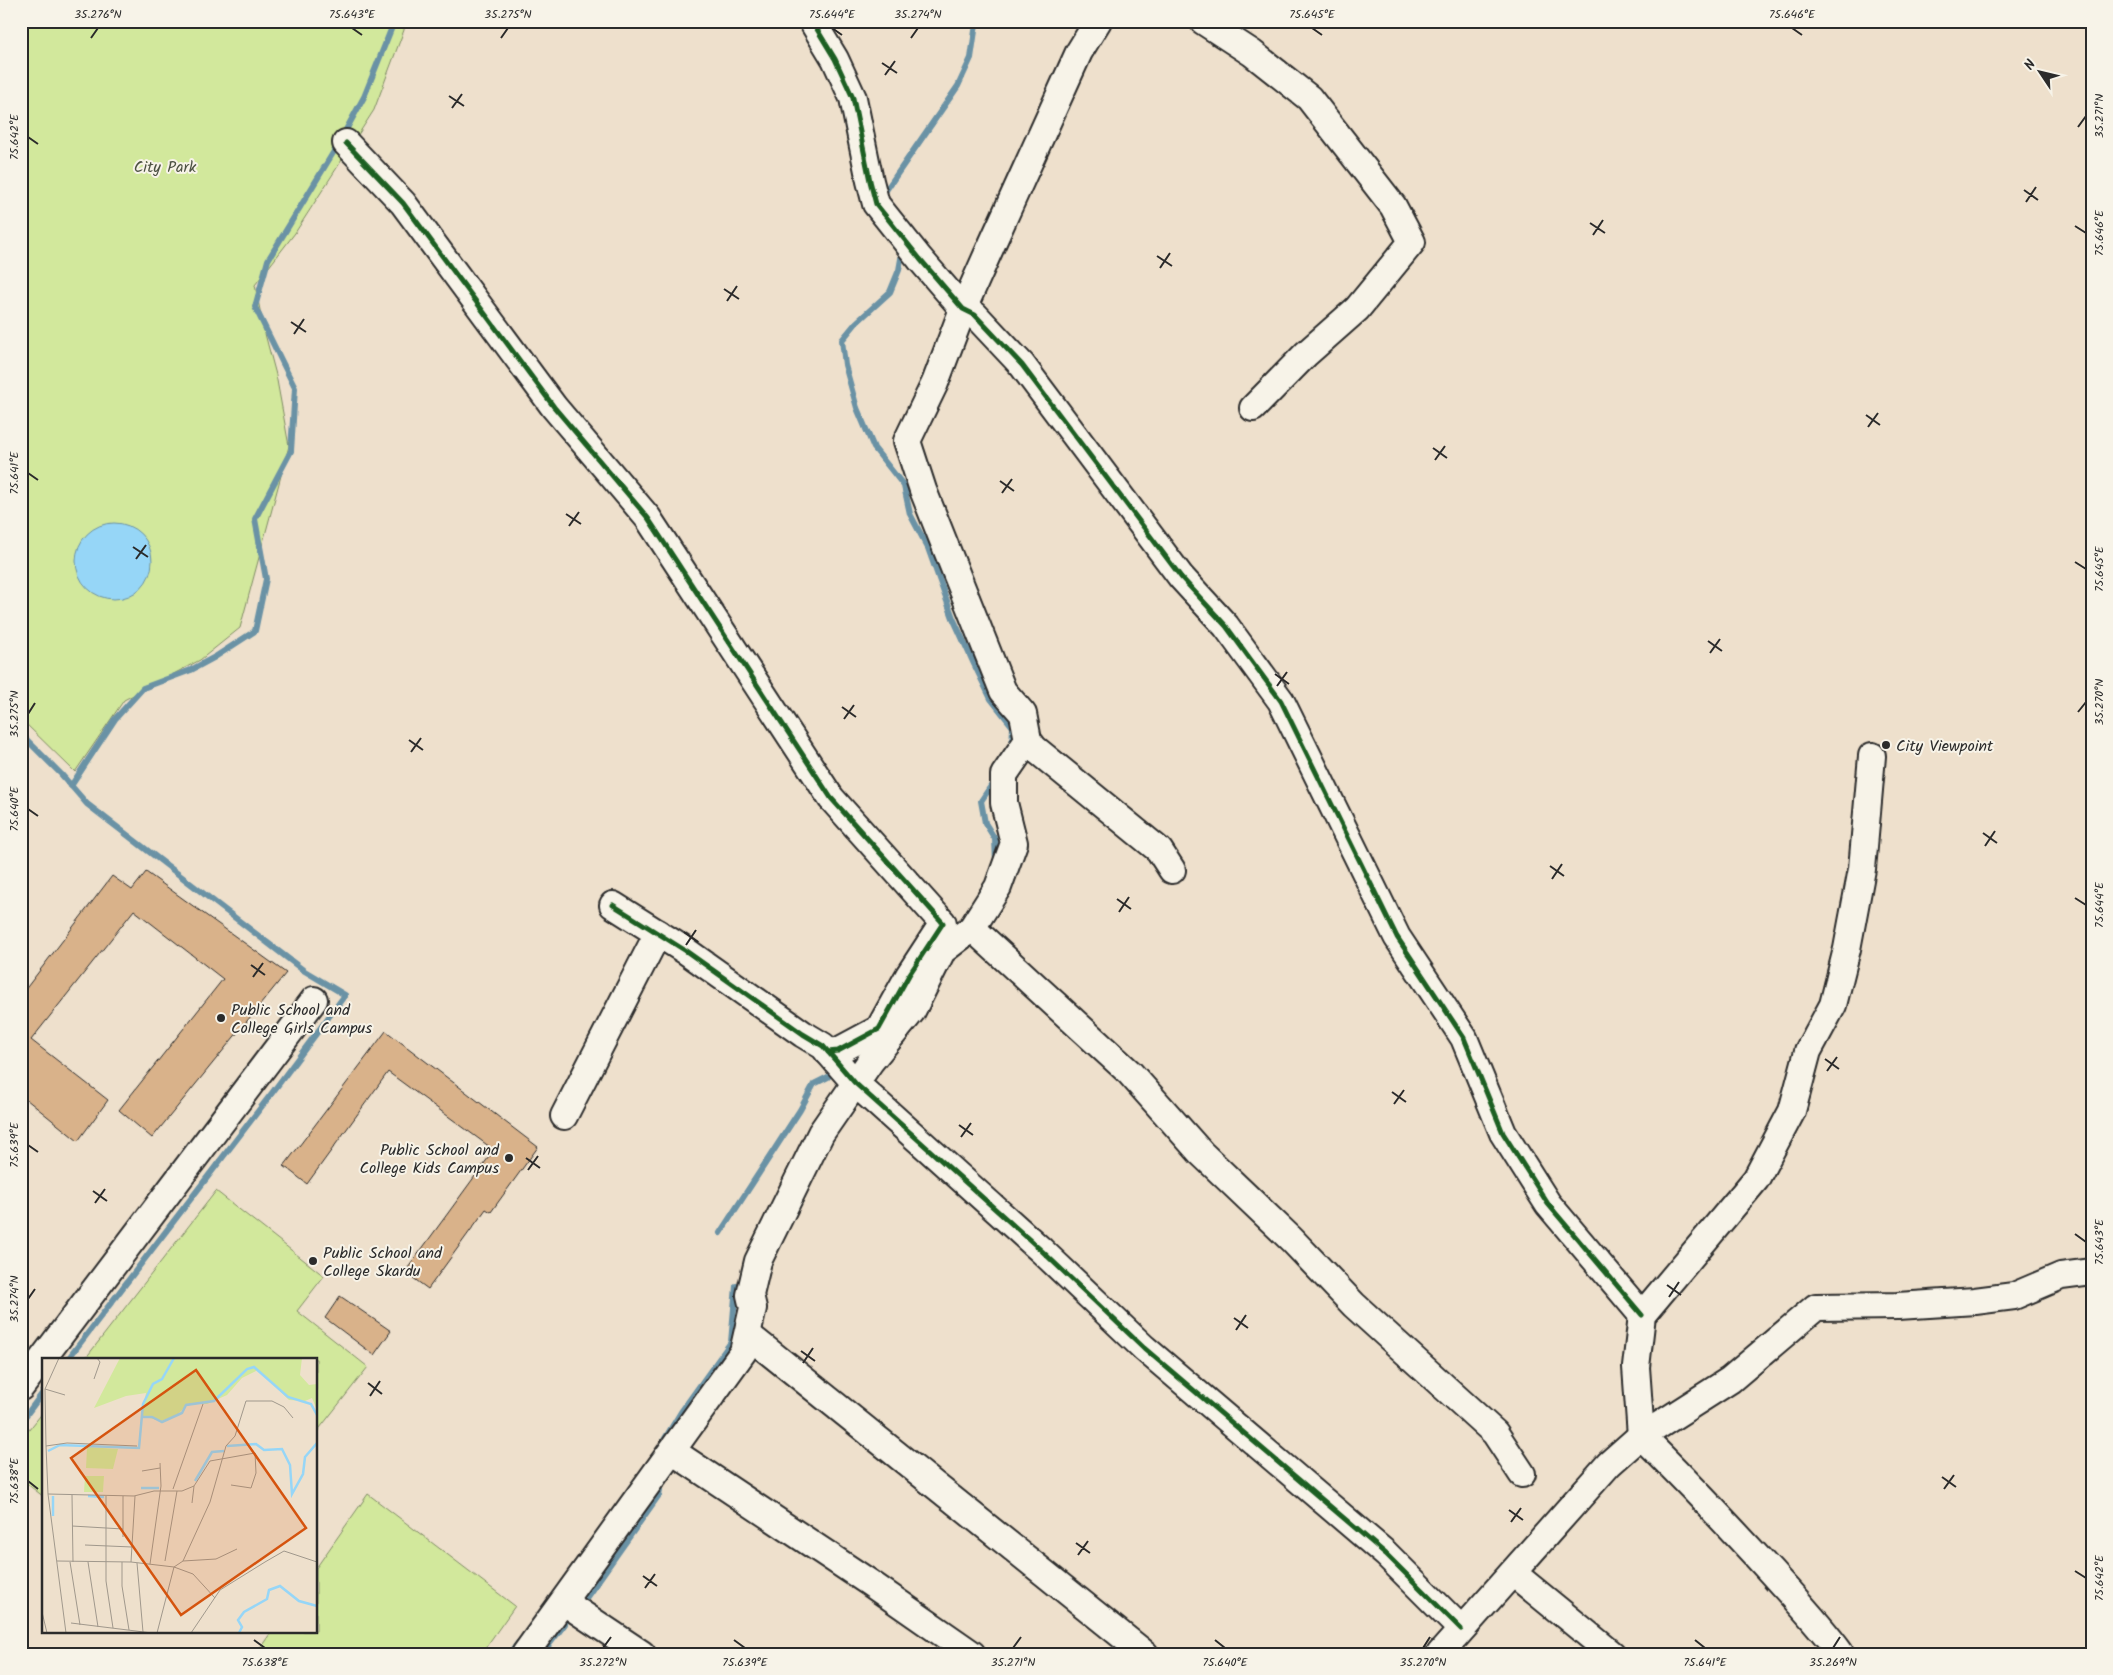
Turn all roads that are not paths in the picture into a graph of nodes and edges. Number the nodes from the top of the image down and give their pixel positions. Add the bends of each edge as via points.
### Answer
1 (812, 21) edge
2 (1098, 21) edge
3 (1203, 21) edge
4 (346, 143) dead end
5 (963, 309) junction
6 (1253, 408) dead end
7 (1028, 740) junction
8 (1872, 756) dead end
9 (1172, 870) dead end
10 (613, 905) dead end
11 (972, 928) junction
12 (658, 933) junction
13 (314, 1000) dead end
14 (828, 1052) junction
15 (856, 1083) junction
16 (564, 1116) dead end
17 (2092, 1272) edge
18 (1642, 1315) junction
19 (748, 1335) junction
20 (43, 1358) edge
21 (42, 1359) edge
22 (21, 1387) edge
23 (1641, 1436) junction
24 (672, 1451) junction
25 (1522, 1474) dead end
26 (1514, 1573) junction
27 (564, 1602) junction
28 (1461, 1629) junction
29 (525, 1654) edge
30 (642, 1654) edge
31 (972, 1654) edge
32 (1145, 1654) edge
33 (1440, 1654) edge
34 (1612, 1654) edge
35 (1841, 1654) edge

1 - 5 street via 853,98 876,204
2 - 5 street via 1079,52
3 - 6 street via 1252,53 1309,98 1394,206 1412,242 1357,309 1306,354
4 - 14 street via 403,204 554,407 648,518 831,798 943,924 909,974 879,1028 838,1052
5 - 7 street via 935,383 907,441 923,490 1003,691 1023,714
5 - 18 street via 975,315 1022,365 1181,577 1226,626 1281,701 1397,937 1464,1038 1504,1133 1548,1204
7 - 9 street via 1159,850
7 - 11 street via 1004,775 1004,804 1014,843 998,887
8 - 18 street via 1862,869 1847,949 1833,1005 1808,1051 1792,1112 1756,1179
10 - 12 street
11 - 15 street via 942,951 912,1011
11 - 25 street via 1130,1073 1201,1153 1354,1305 1495,1434
12 - 14 street
12 - 16 street
13 - 20 street
14 - 15 street
15 - 19 street via 821,1133 758,1261 750,1295 753,1308
15 - 28 street via 1144,1348 1386,1554
17 - 23 street via 2061,1276 2014,1296 1975,1302 1816,1306 1730,1380
18 - 23 street via 1636,1367
19 - 24 street via 735,1365
19 - 32 street
21 - 22 street
23 - 26 street via 1609,1464
23 - 35 street via 1760,1560 1824,1630
24 - 27 street
24 - 31 street
26 - 28 street
26 - 34 street
27 - 29 street
27 - 30 street
28 - 33 street

